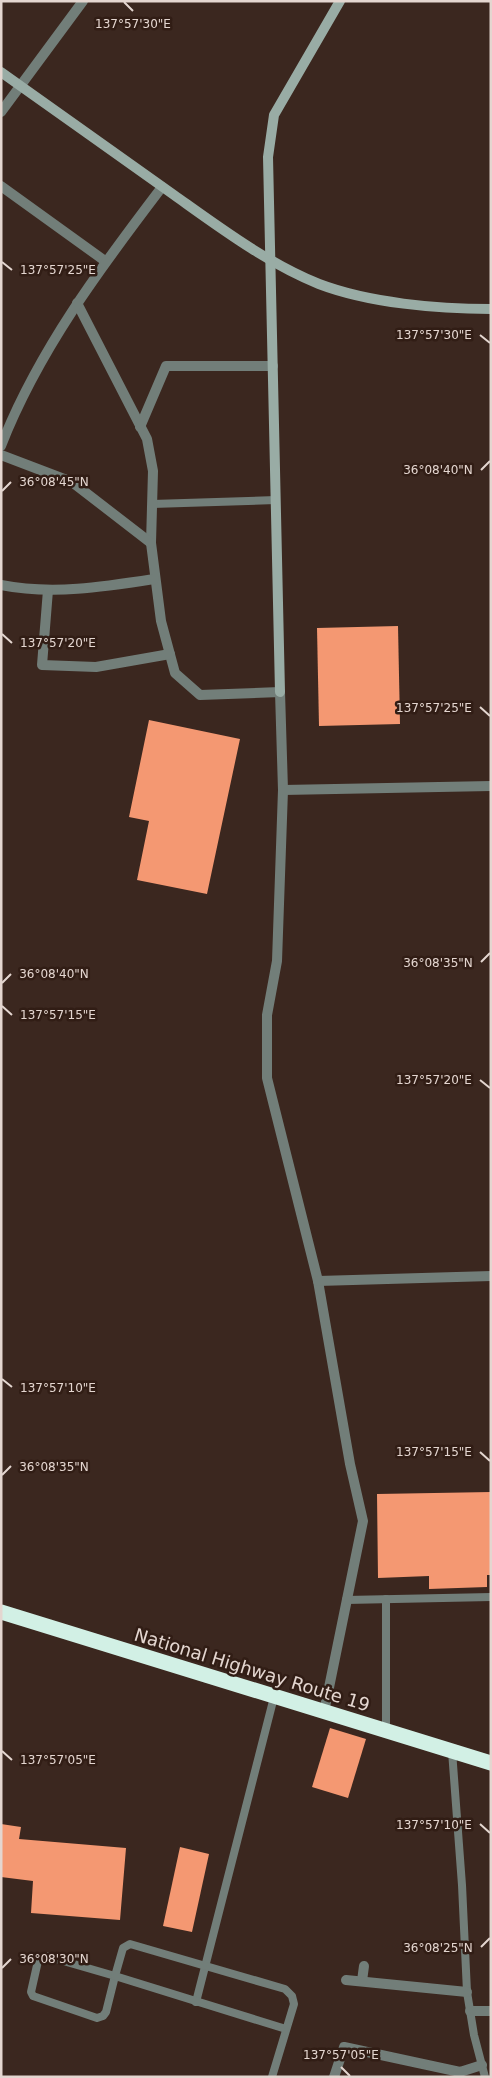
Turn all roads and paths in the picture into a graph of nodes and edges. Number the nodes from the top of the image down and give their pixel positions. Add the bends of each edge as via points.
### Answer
1 (83, 1) edge
2 (340, 1) edge
3 (1, 72) edge
4 (20, 85) junction
5 (1, 112) edge
6 (1, 186) edge
7 (162, 187) junction
8 (270, 259) junction
9 (105, 261) junction
10 (77, 303) junction
11 (491, 309) edge
12 (273, 366) junction
13 (140, 427) junction
14 (1, 446) edge
15 (1, 455) edge
16 (276, 500) junction
17 (152, 504) junction
18 (151, 543) junction
19 (154, 579) junction
20 (1, 585) edge
21 (48, 590) junction
22 (170, 654) junction
23 (280, 692) junction
24 (491, 786) edge
25 (283, 790) junction
26 (491, 1276) edge
27 (318, 1281) junction
28 (491, 1597) edge
29 (386, 1599) junction
30 (346, 1600) junction
31 (1, 1612) edge
32 (274, 1697) junction
33 (324, 1712) junction
34 (386, 1730) junction
35 (452, 1752) junction
36 (491, 1763) edge
37 (364, 1966) dead end
38 (206, 1967) junction
39 (115, 1976) junction
40 (346, 1980) dead end
41 (362, 1981) junction
42 (467, 1992) junction
43 (196, 2002) junction
44 (470, 2011) junction
45 (491, 2012) edge
46 (286, 2029) junction
47 (482, 2065) junction
48 (272, 2077) edge
49 (334, 2077) edge
50 (485, 2077) edge

1 - 4 street
2 - 8 street via 274,115 268,157
3 - 4 street
4 - 5 street
4 - 7 street
6 - 9 street
7 - 8 street
7 - 9 street
8 - 11 street via 319,284 370,298 460,309
8 - 12 street
9 - 10 street
10 - 13 street
10 - 14 street via 15,411
12 - 13 street via 166,366
12 - 16 street
13 - 17 street via 147,439 153,471
15 - 18 street via 72,482
16 - 17 lane
16 - 23 street
17 - 18 street
18 - 19 street
19 - 21 street via 97,588
19 - 22 street
20 - 21 street
21 - 22 street via 42,665 96,667
22 - 23 street via 175,673 200,695
23 - 25 street
24 - 25 street
25 - 27 street via 277,961 268,1015 268,1078
26 - 27 street
27 - 30 street via 362,1521
28 - 29 lane
29 - 30 lane
29 - 34 lane
30 - 33 street
31 - 32 highway, National Highway Route 19
32 - 33 highway, National Highway Route 19
32 - 38 lane
33 - 34 highway, National Highway Route 19
34 - 35 highway, National Highway Route 19
35 - 36 highway, National Highway Route 19
35 - 42 lane
37 - 41 street
38 - 39 lane via 130,1944 123,1948
38 - 43 lane
38 - 46 lane via 285,1989 294,2004
39 - 39 lane via 46,1956 38,1961 31,1992 37,1998 97,2018 106,2012
39 - 43 lane
40 - 41 street
41 - 42 street
42 - 44 lane
43 - 46 lane
44 - 45 street
44 - 47 lane
46 - 48 lane
47 - 49 street via 460,2072 344,2047
47 - 50 lane

